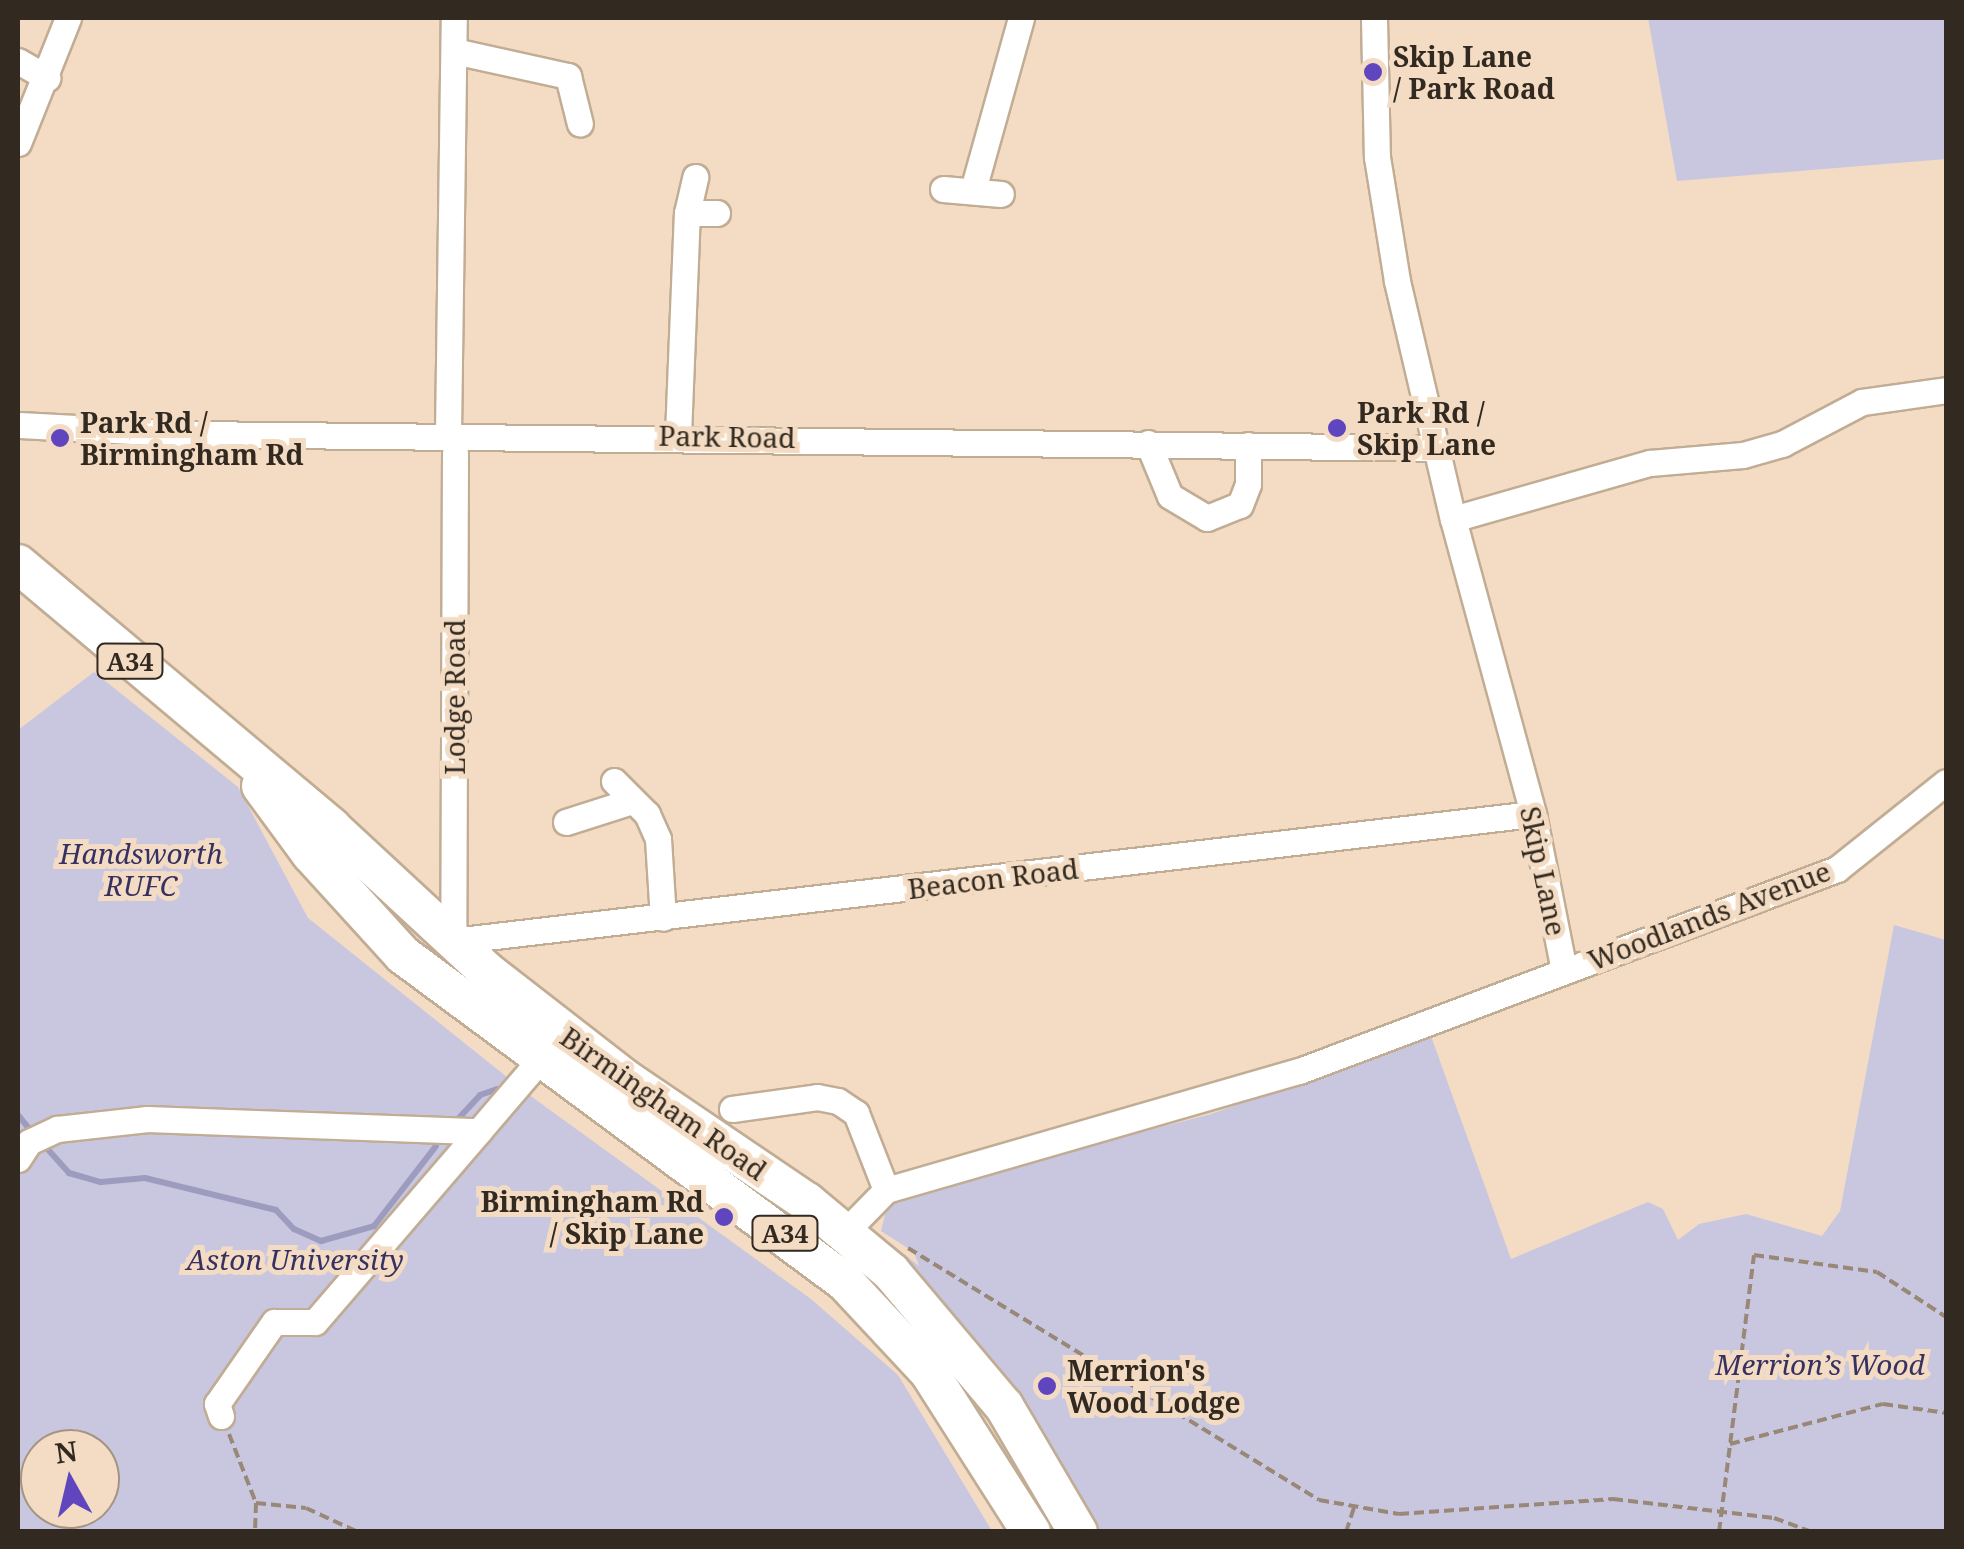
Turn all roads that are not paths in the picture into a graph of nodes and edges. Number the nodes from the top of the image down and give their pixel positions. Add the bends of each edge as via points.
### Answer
1 (68, 18) edge
2 (454, 18) edge
3 (1021, 18) edge
4 (1374, 18) edge
5 (454, 51) junction
6 (18, 61) edge
7 (48, 78) junction
8 (580, 124) dead end
9 (18, 143) edge
10 (694, 177) dead end
11 (942, 189) dead end
12 (973, 190) junction
13 (1000, 194) dead end
14 (717, 213) dead end
15 (687, 214) junction
16 (1946, 390) edge
17 (18, 424) edge
18 (678, 435) junction
19 (451, 443) junction
20 (1148, 443) junction
21 (1248, 445) junction
22 (1436, 448) junction
23 (1453, 519) junction
24 (18, 564) edge
25 (243, 758) junction
26 (614, 781) dead end
27 (1946, 782) edge
28 (632, 802) junction
29 (1534, 814) junction
30 (565, 821) dead end
31 (419, 912) junction
32 (663, 918) junction
33 (453, 941) junction
34 (396, 949) junction
35 (1564, 970) junction
36 (490, 974) junction
37 (467, 1008) junction
38 (540, 1061) junction
39 (732, 1109) dead end
40 (480, 1131) junction
41 (32, 1144) edge
42 (886, 1190) junction
43 (846, 1231) junction
44 (221, 1416) road end
45 (1031, 1532) edge
46 (1078, 1532) edge

1 - 7 street
2 - 5 street, Lodge Road
3 - 12 street
4 - 22 street, Skip Lane via 1377,157
5 - 8 street via 568,76
5 - 19 street, Lodge Road
6 - 7 street
7 - 9 street
10 - 15 street
11 - 12 street
12 - 13 street
14 - 15 street
15 - 18 street
16 - 23 street via 1862,402 1782,444 1743,455 1650,463
17 - 19 street, Park Road
18 - 19 street, Park Road
18 - 20 street, Park Road
19 - 33 street, Lodge Road
20 - 21 street, Park Road
20 - 21 street via 1170,496 1207,518 1224,517 1240,505 1248,484
21 - 22 street, Park Road
22 - 23 street, Skip Lane
23 - 29 street, Skip Lane
24 - 25 highway, Birmingham Road / A34
25 - 31 highway, Birmingham Road / A34 via 331,827
25 - 34 highway, Birmingham Road / A34 via 311,854
26 - 28 street
27 - 35 street, Woodlands Avenue via 1836,869
28 - 30 street
28 - 32 street via 648,814 658,839
29 - 32 street, Beacon Road
29 - 35 street, Skip Lane
31 - 33 highway, Birmingham Road / A34
31 - 34 highway
32 - 33 street, Beacon Road
33 - 36 highway, Birmingham Road / A34
34 - 37 highway, Birmingham Road / A34
35 - 42 street, Skip Lane via 1299,1071
36 - 37 highway
36 - 43 highway, Birmingham Road / A34 via 628,1081
37 - 38 highway, Birmingham Road / A34
38 - 40 street
38 - 45 highway, Birmingham Road / A34 via 845,1282 950,1400
39 - 42 street via 817,1097 838,1101 856,1113
40 - 41 street via 146,1119
40 - 44 street via 315,1322 274,1322 218,1404
42 - 43 street, Skip Lane
43 - 46 highway, Birmingham Road / A34 via 916,1299 1004,1406

